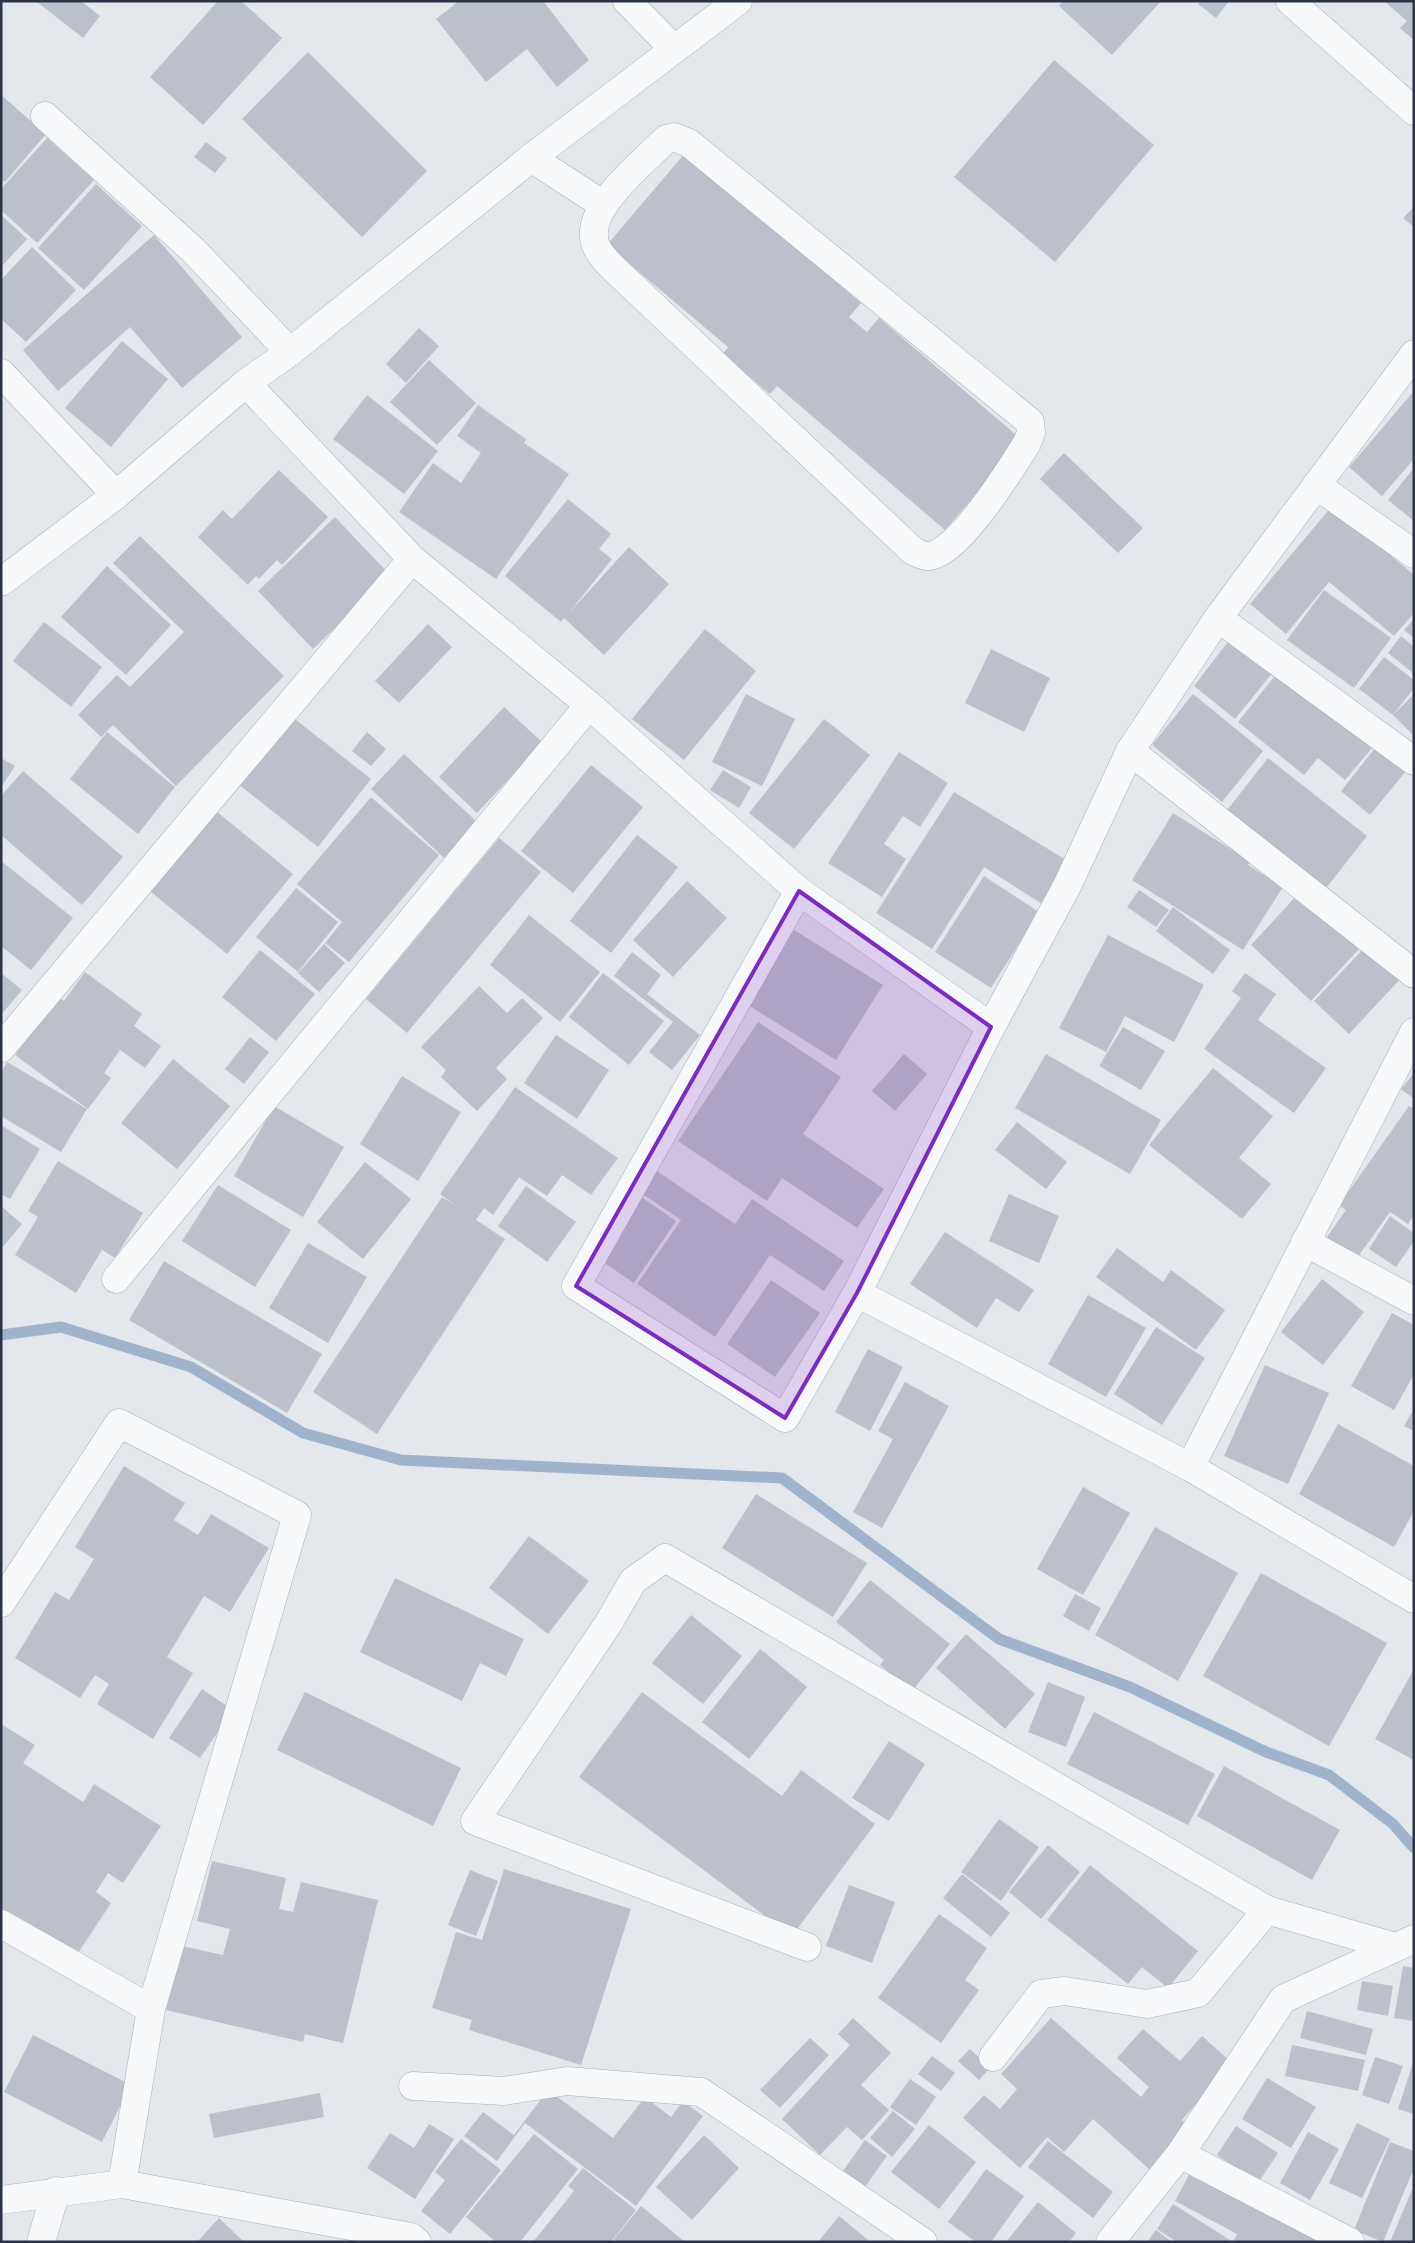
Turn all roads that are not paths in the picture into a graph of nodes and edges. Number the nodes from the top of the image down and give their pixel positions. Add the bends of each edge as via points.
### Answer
1 (627, 1) edge
2 (738, 1) edge
3 (1290, 1) edge
4 (674, 49) junction
5 (1414, 111) edge
6 (44, 116) dead end
7 (531, 158) junction
8 (602, 204) junction
9 (290, 352) junction
10 (1414, 354) edge
11 (1, 373) edge
12 (246, 383) junction
13 (1316, 485) junction
14 (116, 495) junction
15 (1414, 554) edge
16 (412, 559) junction
17 (1, 582) edge
18 (1218, 618) junction
19 (589, 705) junction
20 (1130, 751) junction
21 (1414, 761) edge
22 (799, 892) junction
23 (1414, 974) edge
24 (991, 1027) junction
25 (1414, 1032) edge
26 (1, 1048) edge
27 (1305, 1242) junction
28 (116, 1279) dead end
29 (857, 1293) junction
30 (1414, 1301) edge
31 (1190, 1467) junction
32 (1414, 1599) edge
33 (1, 1603) edge
34 (1267, 1910) junction
35 (1, 1924) edge
36 (1404, 1943) edge
37 (806, 1947) dead end
38 (150, 2009) junction
39 (993, 2057) dead end
40 (413, 2086) dead end
41 (1180, 2154) junction
42 (122, 2184) junction
43 (56, 2191) junction
44 (1, 2200) edge
45 (42, 2242) edge
46 (416, 2242) edge
47 (924, 2242) edge
48 (1110, 2242) edge
49 (1350, 2242) edge

1 - 4 street
2 - 4 street
3 - 5 street
4 - 7 street
6 - 9 street via 194,250
7 - 8 street
7 - 9 street
8 - 8 street via 666,139 681,138 688,143 1030,422 1031,433 1027,443 986,508 944,551 928,556 913,551 610,266 597,250 594,237 595,220
9 - 12 street
10 - 13 street
11 - 14 street
12 - 14 street
12 - 16 street
13 - 15 street
13 - 18 street
14 - 17 street
16 - 19 street
16 - 26 street
18 - 20 street
18 - 21 street
19 - 22 street
19 - 28 street
20 - 23 street
20 - 24 street via 1067,886
22 - 24 street
22 - 29 street via 576,1286 785,1418
24 - 29 street
25 - 27 street
27 - 30 street
27 - 31 street
29 - 31 street
31 - 32 street
33 - 38 street via 119,1423 297,1515
34 - 36 street
34 - 37 street via 665,1558 633,1581 608,1624 476,1821
34 - 39 street via 1198,1993 1147,2004 1065,1991 1041,1994
35 - 38 street
36 - 41 street via 1283,1999
38 - 42 street
40 - 47 street via 504,2091 567,2082 702,2092
41 - 48 street
41 - 49 street
42 - 43 street
42 - 46 street via 411,2237
43 - 44 street
43 - 45 street

